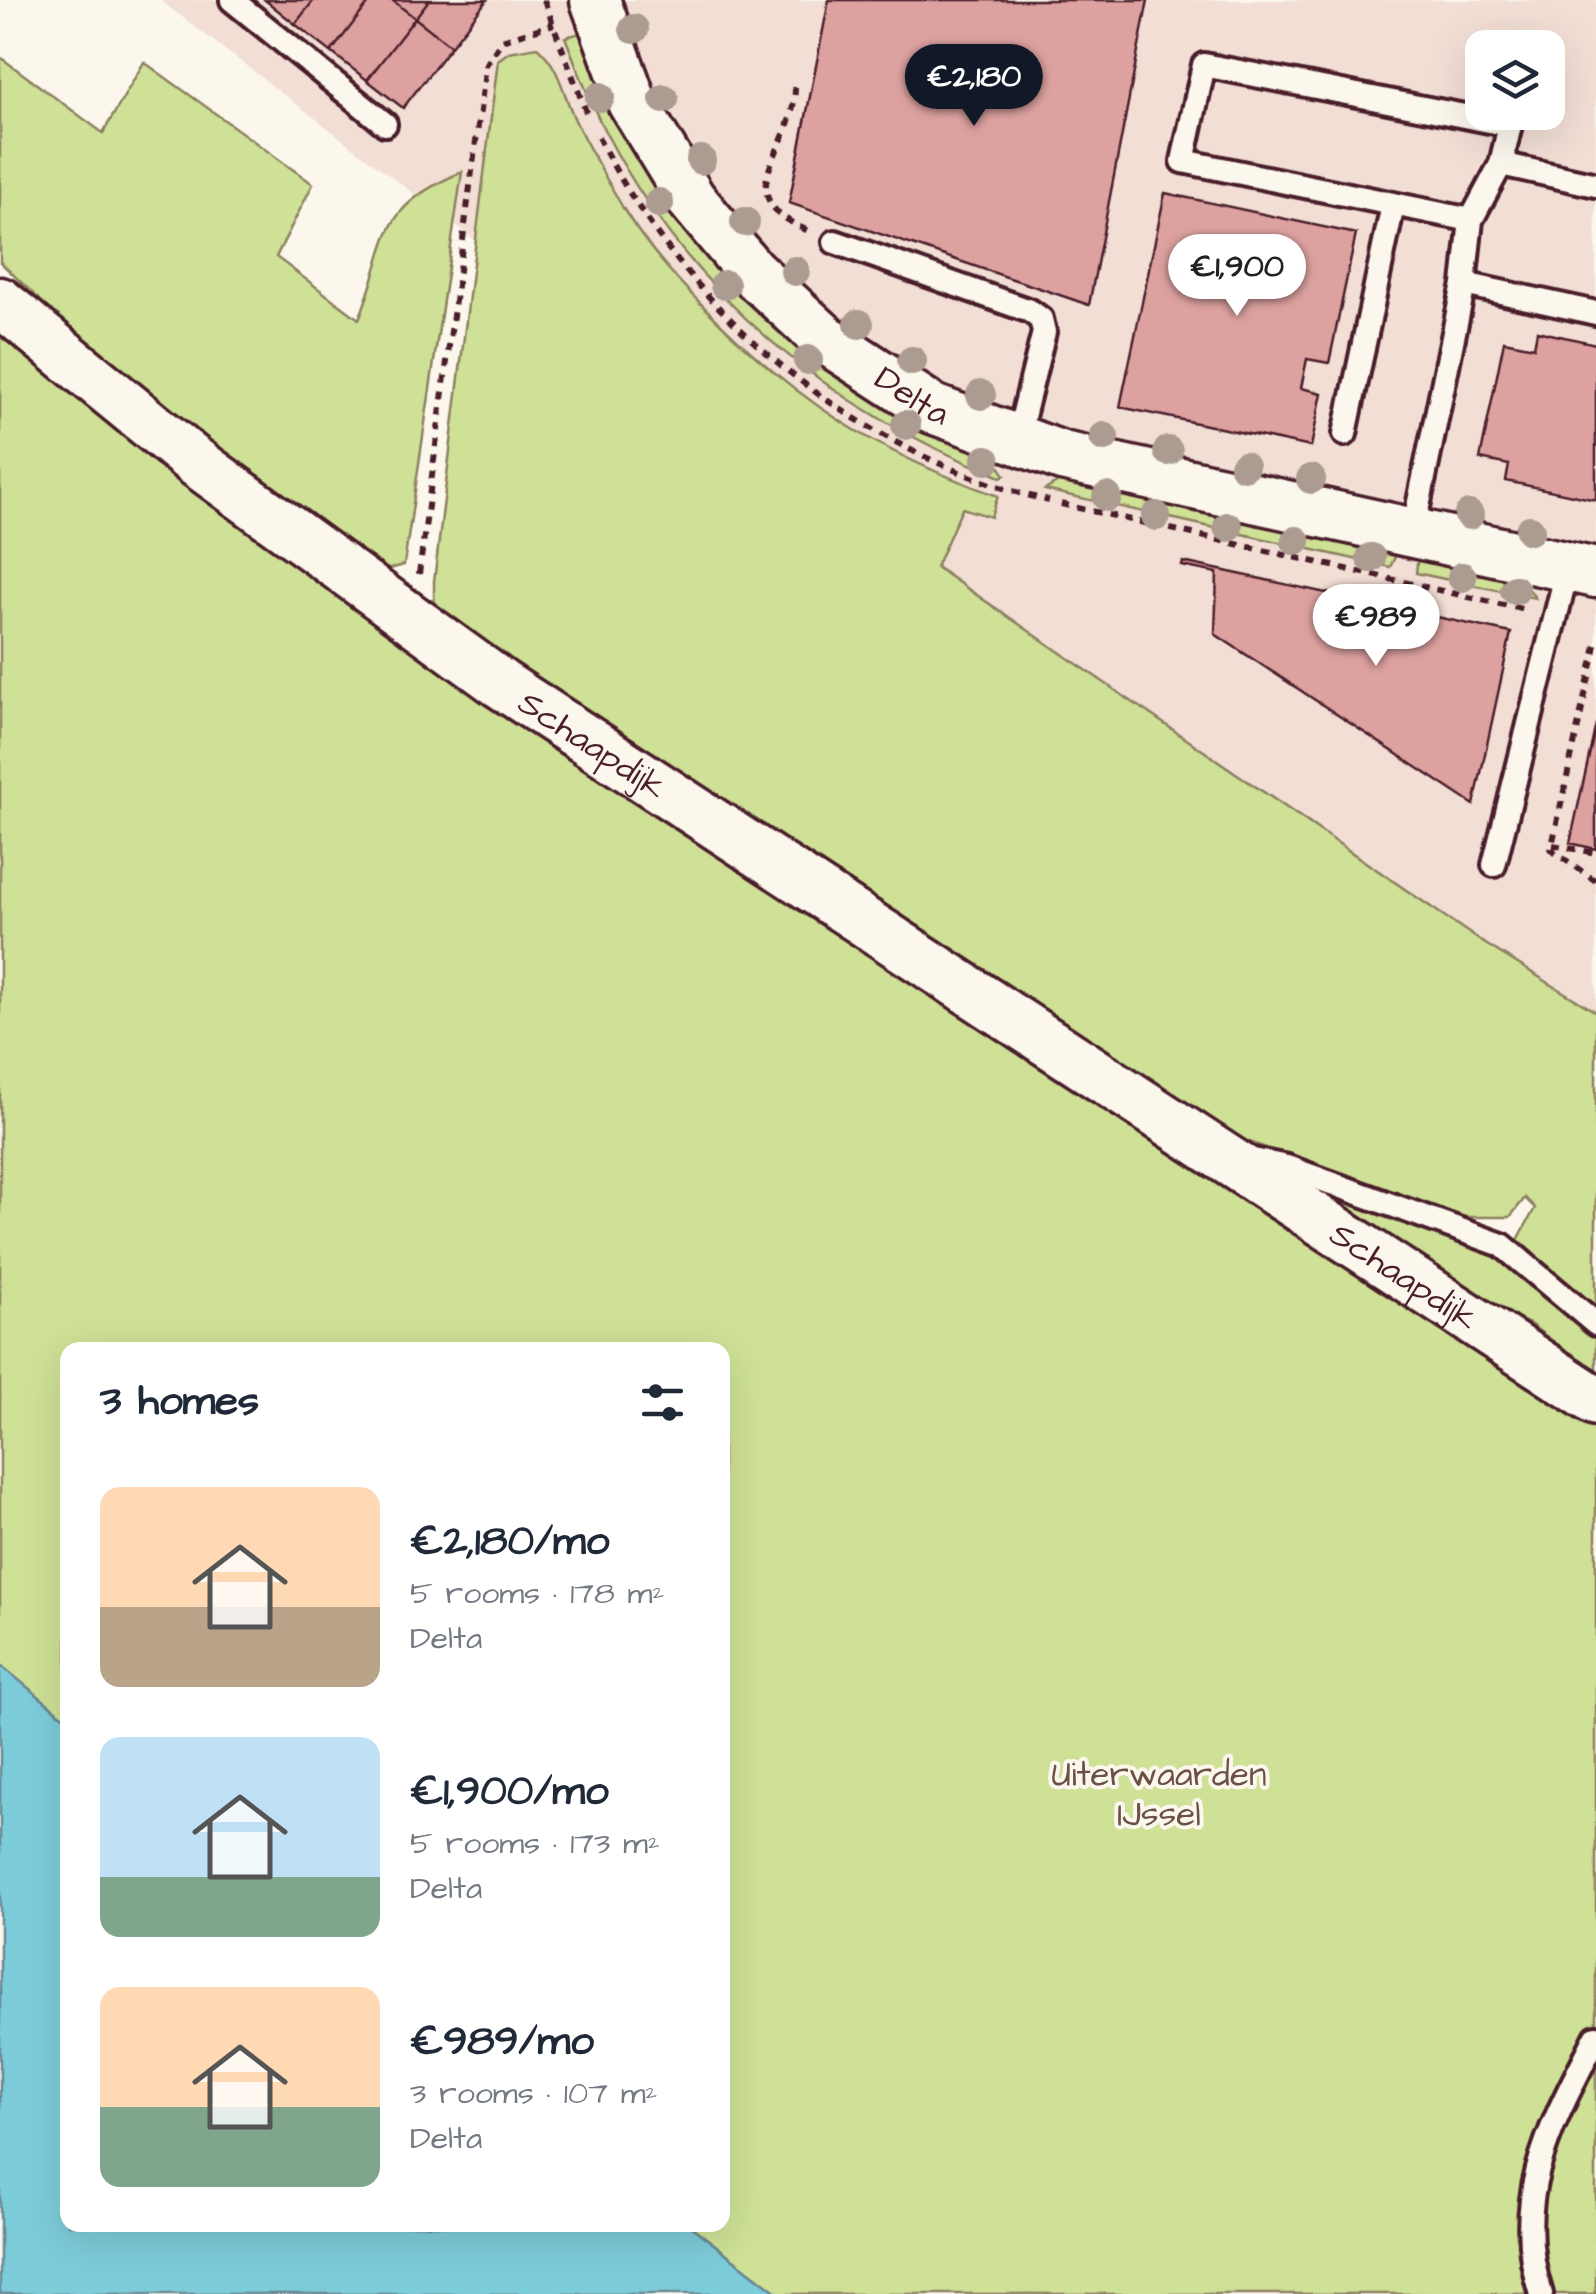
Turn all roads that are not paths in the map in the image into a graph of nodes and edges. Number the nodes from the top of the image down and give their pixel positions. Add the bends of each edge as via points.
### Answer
1 (232, 0) edge
2 (597, 6) edge
3 (385, 124) dead end
4 (1501, 164) junction
5 (1596, 185) edge
6 (1393, 205) junction
7 (1471, 220) junction
8 (835, 242) road end
9 (1464, 284) junction
10 (0, 302) edge
11 (1596, 313) edge
12 (1346, 434) dead end
13 (1017, 441) junction
14 (1413, 531) junction
15 (1582, 570) edge
16 (1494, 865) dead end
17 (1210, 1152) junction
18 (1596, 1324) edge
19 (1596, 1401) edge
20 (1596, 2038) edge
21 (1541, 2294) edge

1 - 3 lane
2 - 13 street, Delta via 632,102 692,199 751,271 824,338 933,409
4 - 5 lane
4 - 6 lane via 1510,125 1204,65 1183,161
4 - 7 lane
6 - 7 lane
6 - 12 lane
7 - 9 lane
8 - 13 lane via 1041,319 1044,332
9 - 11 lane
9 - 14 lane
10 - 17 street, Schaapdijk via 192,460 502,684
13 - 14 street, Delta
14 - 15 street, Delta
15 - 16 lane
17 - 18 lane, Schaapdijk via 1288,1167 1502,1245
17 - 19 street, Schaapdijk
20 - 21 lane via 1536,2161 1529,2217

